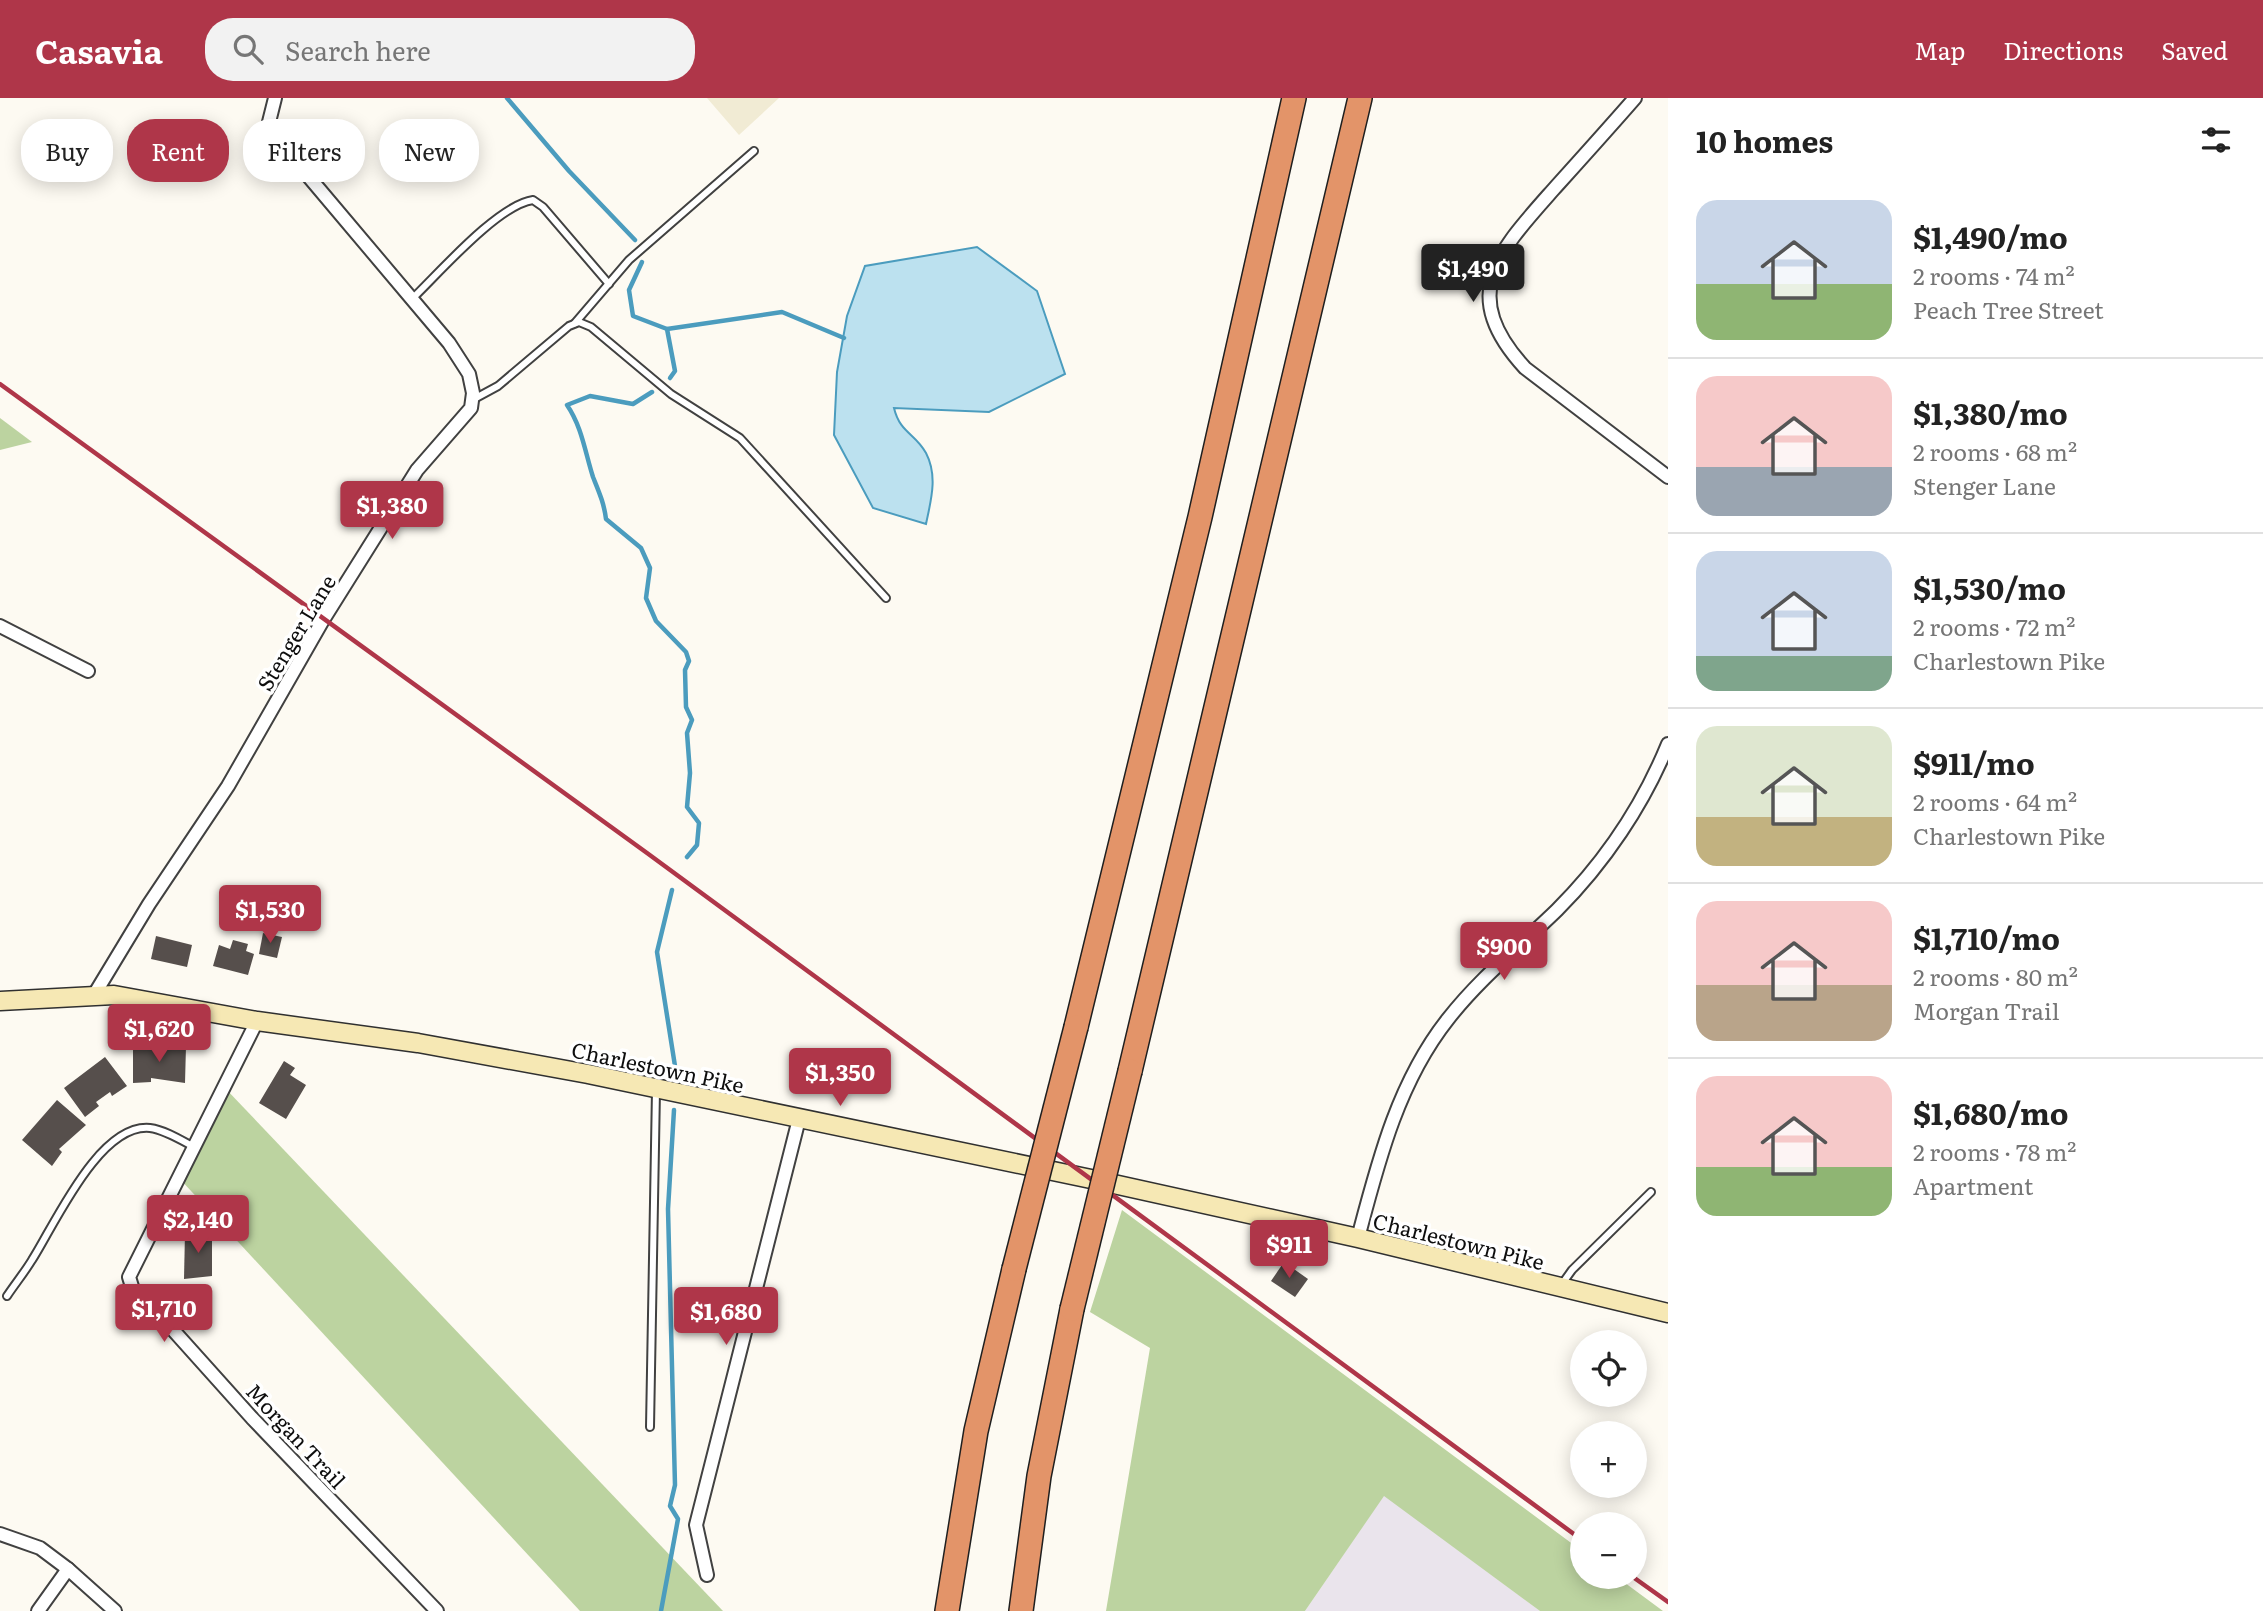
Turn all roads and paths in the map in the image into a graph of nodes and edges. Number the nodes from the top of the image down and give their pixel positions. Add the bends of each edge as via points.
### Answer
1 (275, 98) edge
2 (1294, 98) edge
3 (1360, 98) edge
4 (1635, 98) edge
5 (754, 151) dead end
6 (609, 284) junction
7 (413, 298) junction
8 (573, 324) junction
9 (472, 400) junction
10 (1668, 477) edge
11 (886, 598) dead end
12 (1, 631) edge
13 (89, 671) dead end
14 (1668, 744) edge
15 (94, 995) junction
16 (0, 1002) edge
17 (257, 1021) junction
18 (656, 1088) junction
19 (799, 1119) junction
20 (194, 1147) junction
21 (1651, 1192) dead end
22 (1358, 1238) junction
23 (1559, 1288) junction
24 (7, 1296) dead end
25 (1668, 1313) edge
26 (650, 1427) dead end
27 (0, 1534) edge
28 (68, 1569) junction
29 (708, 1575) dead end
30 (38, 1611) edge
31 (115, 1611) edge
32 (436, 1611) edge
33 (947, 1611) edge
34 (1021, 1611) edge

1 - 7 street via 268,126 271,132
2 - 33 highway, bridge via 1200,517 976,1431
3 - 34 highway, bridge via 1072,1309 1041,1463
4 - 10 street via 1511,237 1494,266 1490,311 1496,329 1525,368
5 - 6 lane via 645,246
6 - 7 lane via 533,200 507,210 478,233
6 - 8 lane
7 - 9 street via 469,374
8 - 9 lane via 498,386
8 - 11 lane via 591,327 671,394 740,438
9 - 15 street, Stenger Lane via 460,424 410,481 228,786
12 - 13 street
14 - 22 street via 1627,822 1592,871 1473,989 1425,1053 1382,1149
15 - 16 street, Charlestown Pike
15 - 17 street, Charlestown Pike via 144,999
17 - 18 street, Charlestown Pike via 418,1043
17 - 20 street, Morgan Trail
18 - 19 street, Charlestown Pike
18 - 26 lane
19 - 22 street, Charlestown Pike
19 - 29 street via 696,1525
20 - 24 lane via 148,1128 124,1135 69,1192
20 - 32 street, Morgan Trail via 129,1278 134,1293
21 - 23 lane
22 - 23 street, Charlestown Pike
23 - 25 street, Charlestown Pike
27 - 28 street via 40,1548
28 - 30 street
28 - 31 street

